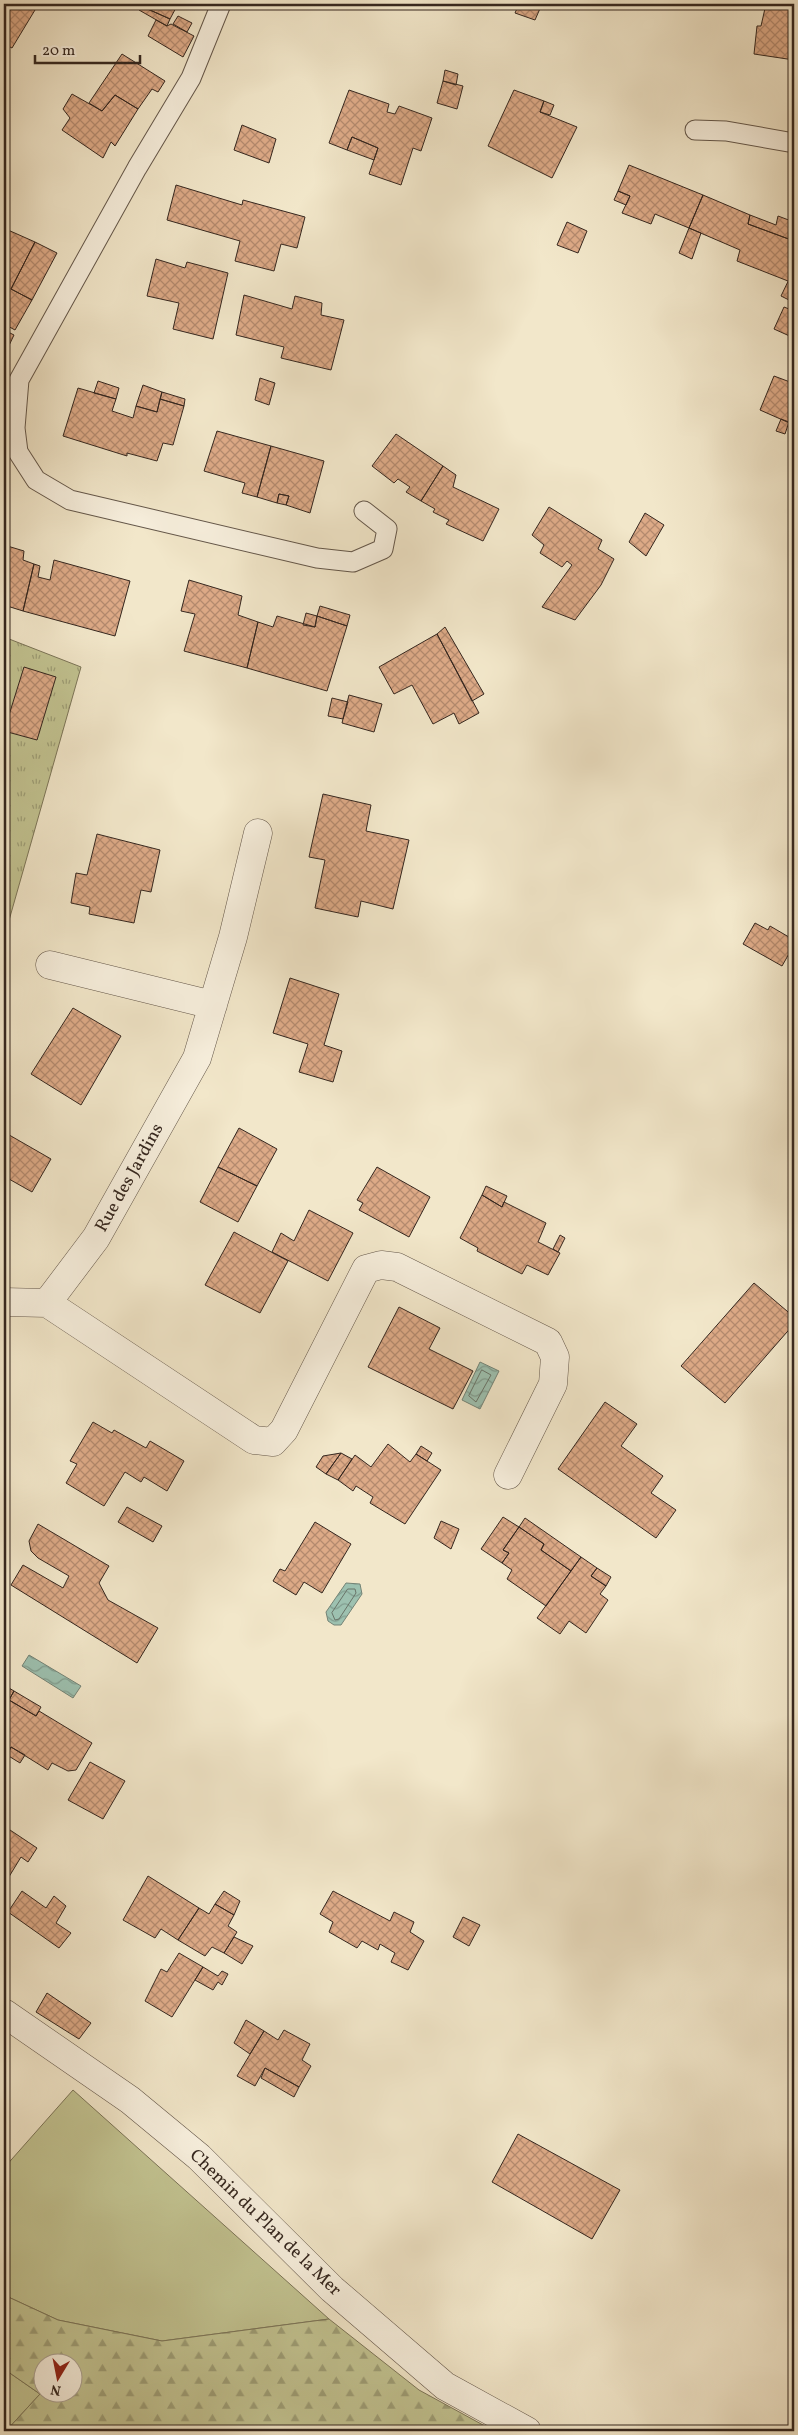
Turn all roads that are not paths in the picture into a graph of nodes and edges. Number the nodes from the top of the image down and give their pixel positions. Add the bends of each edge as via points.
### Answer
1 (221, 4) edge
2 (695, 130) dead end
3 (794, 143) edge
4 (364, 511) dead end
5 (258, 832) dead end
6 (50, 965) dead end
7 (213, 1005) junction
8 (4, 1302) edge
9 (47, 1303) junction
10 (508, 1476) dead end
11 (4, 2013) edge
12 (527, 2431) edge

1 - 4 lane via 190,78 19,380 15,428 18,452 36,480 70,500 317,558 353,562 383,548 387,528
2 - 3 lane via 726,130
5 - 7 street, Rue des Jardins
6 - 7 street
7 - 9 street, Rue des Jardins via 197,1058 96,1238
8 - 9 street
9 - 10 street via 254,1440 273,1442 284,1430 366,1269 381,1265 397,1267 548,1342 555,1357 554,1384
11 - 12 street, Chemin du Plan de la Mer via 130,2100 199,2157 332,2289 445,2386

